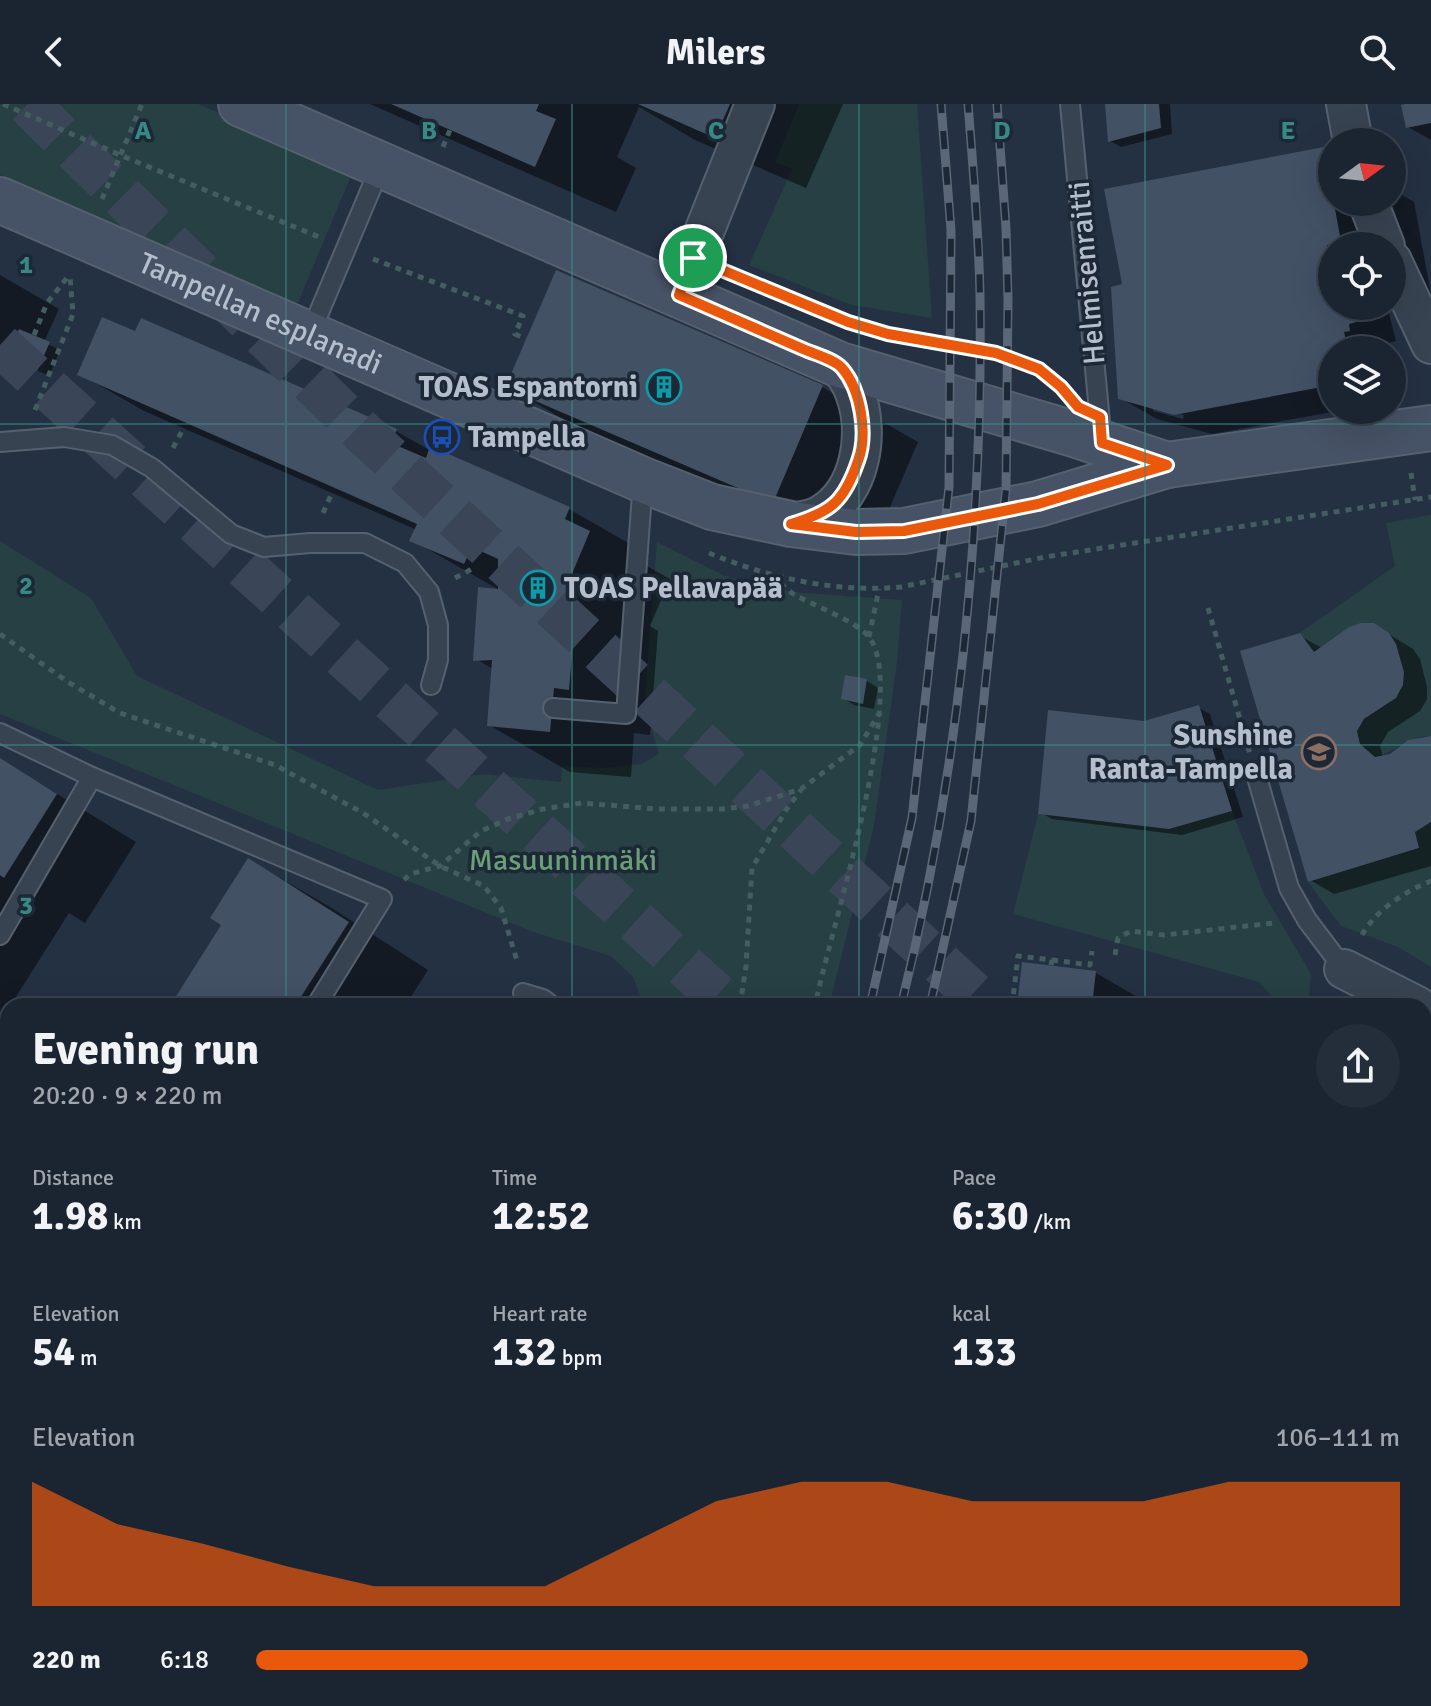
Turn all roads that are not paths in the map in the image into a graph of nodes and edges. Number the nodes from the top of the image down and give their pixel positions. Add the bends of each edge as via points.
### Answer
1 (241, 104) edge
2 (755, 104) edge
3 (1070, 104) edge
4 (1346, 104) edge
5 (1350, 128) edge
6 (381, 165) junction
7 (0, 200) edge
8 (686, 277) junction
9 (1406, 291) edge
10 (310, 334) junction
11 (1431, 344) edge
12 (840, 365) junction
13 (1431, 428) edge
14 (1101, 430) junction
15 (0, 442) edge
16 (1167, 465) junction
17 (643, 480) junction
18 (791, 524) junction
19 (431, 685) dead end
20 (553, 708) dead end
21 (0, 733) edge
22 (92, 777) junction
23 (1258, 781) dead end
24 (0, 935) edge
25 (1344, 969) joint
26 (523, 993) road end
27 (321, 998) edge
28 (540, 998) edge
29 (1401, 998) edge

1 - 6 street, Tampellan esplanadi
2 - 8 street
3 - 14 lane, Helmisenraitti
4 - 5 street
6 - 8 street, Tampellan esplanadi
6 - 10 lane
7 - 10 street, Tampellan esplanadi via 78,256
8 - 12 street, Tampellan esplanadi
9 - 11 street
10 - 17 street, Tampellan esplanadi
12 - 14 street, Tampellan esplanadi
12 - 18 street via 855,392 862,421 861,453 837,502 820,515
13 - 16 street, Tampellan esplanadi
14 - 16 street, Tampellan esplanadi
15 - 19 lane via 64,437 112,445 152,468 231,534 264,547 365,543 405,563 429,592 438,625 438,660
16 - 18 street, Tampellan esplanadi via 1038,504 904,531
17 - 18 street, Tampellan esplanadi via 712,507
17 - 20 lane via 626,714
21 - 22 lane
22 - 24 lane
22 - 27 lane via 382,899
23 - 25 lane via 1289,888
25 - 29 street
26 - 28 lane

